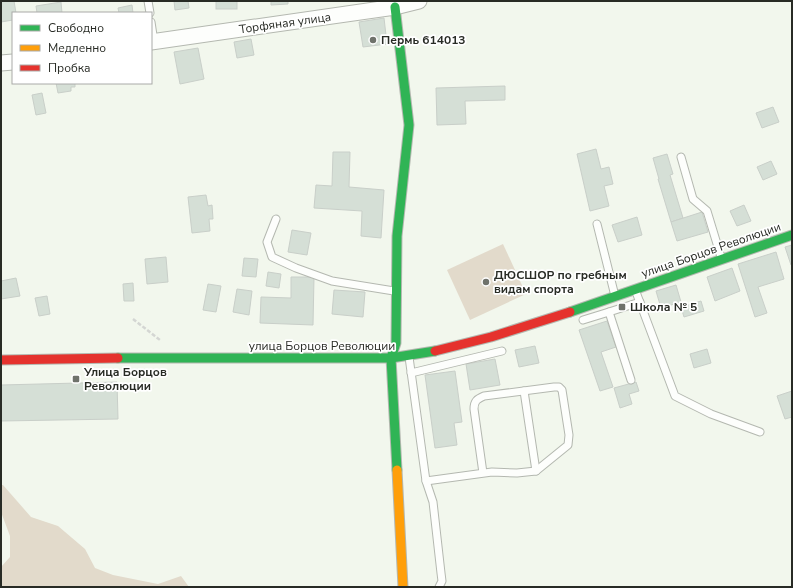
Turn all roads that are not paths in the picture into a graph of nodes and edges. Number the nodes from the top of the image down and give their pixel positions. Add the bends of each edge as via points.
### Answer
1 (148, 1) edge
2 (419, 1) edge
3 (394, 4) edge
4 (150, 12) edge
5 (152, 42) edge
6 (12, 62) edge
7 (1, 63) edge
8 (681, 157) dead end
9 (276, 219) dead end
10 (597, 224) dead end
11 (792, 235) edge
12 (721, 260) junction
13 (636, 290) junction
14 (396, 291) junction
15 (615, 297) junction
16 (640, 302) junction
17 (609, 312) junction
18 (584, 320) dead end
19 (492, 345) junction
20 (502, 351) dead end
21 (408, 356) junction
22 (391, 358) junction
23 (1, 360) edge
24 (411, 373) junction
25 (631, 380) dead end
26 (524, 391) junction
27 (760, 432) dead end
28 (536, 471) junction
29 (483, 473) junction
30 (426, 481) junction
31 (403, 587) edge
32 (439, 587) edge

1 - 4 lane
2 - 3 street, Торфяная улица
3 - 5 street, Торфяная улица
3 - 14 street via 409,125 398,236
6 - 7 street
8 - 12 lane via 693,199 706,211
9 - 14 lane via 267,242 272,257 332,281
10 - 15 lane
11 - 12 street, улица Борцов Революции
12 - 13 street, улица Борцов Революции
13 - 15 street, улица Борцов Революции
13 - 16 lane
14 - 22 street via 396,343
15 - 19 street, улица Борцов Революции
16 - 17 lane
16 - 27 lane via 675,396 711,414
17 - 18 lane
17 - 25 lane
19 - 20 lane
19 - 21 street, улица Борцов Революции via 470,343
19 - 24 lane
21 - 22 street, улица Борцов Революции
21 - 24 lane
22 - 23 street, улица Борцов Революции
22 - 31 street
24 - 30 lane
26 - 28 lane
26 - 28 lane via 559,387 564,395 568,445
26 - 29 lane via 484,396 474,403
28 - 29 lane
29 - 30 lane
30 - 32 lane via 433,502 442,573

